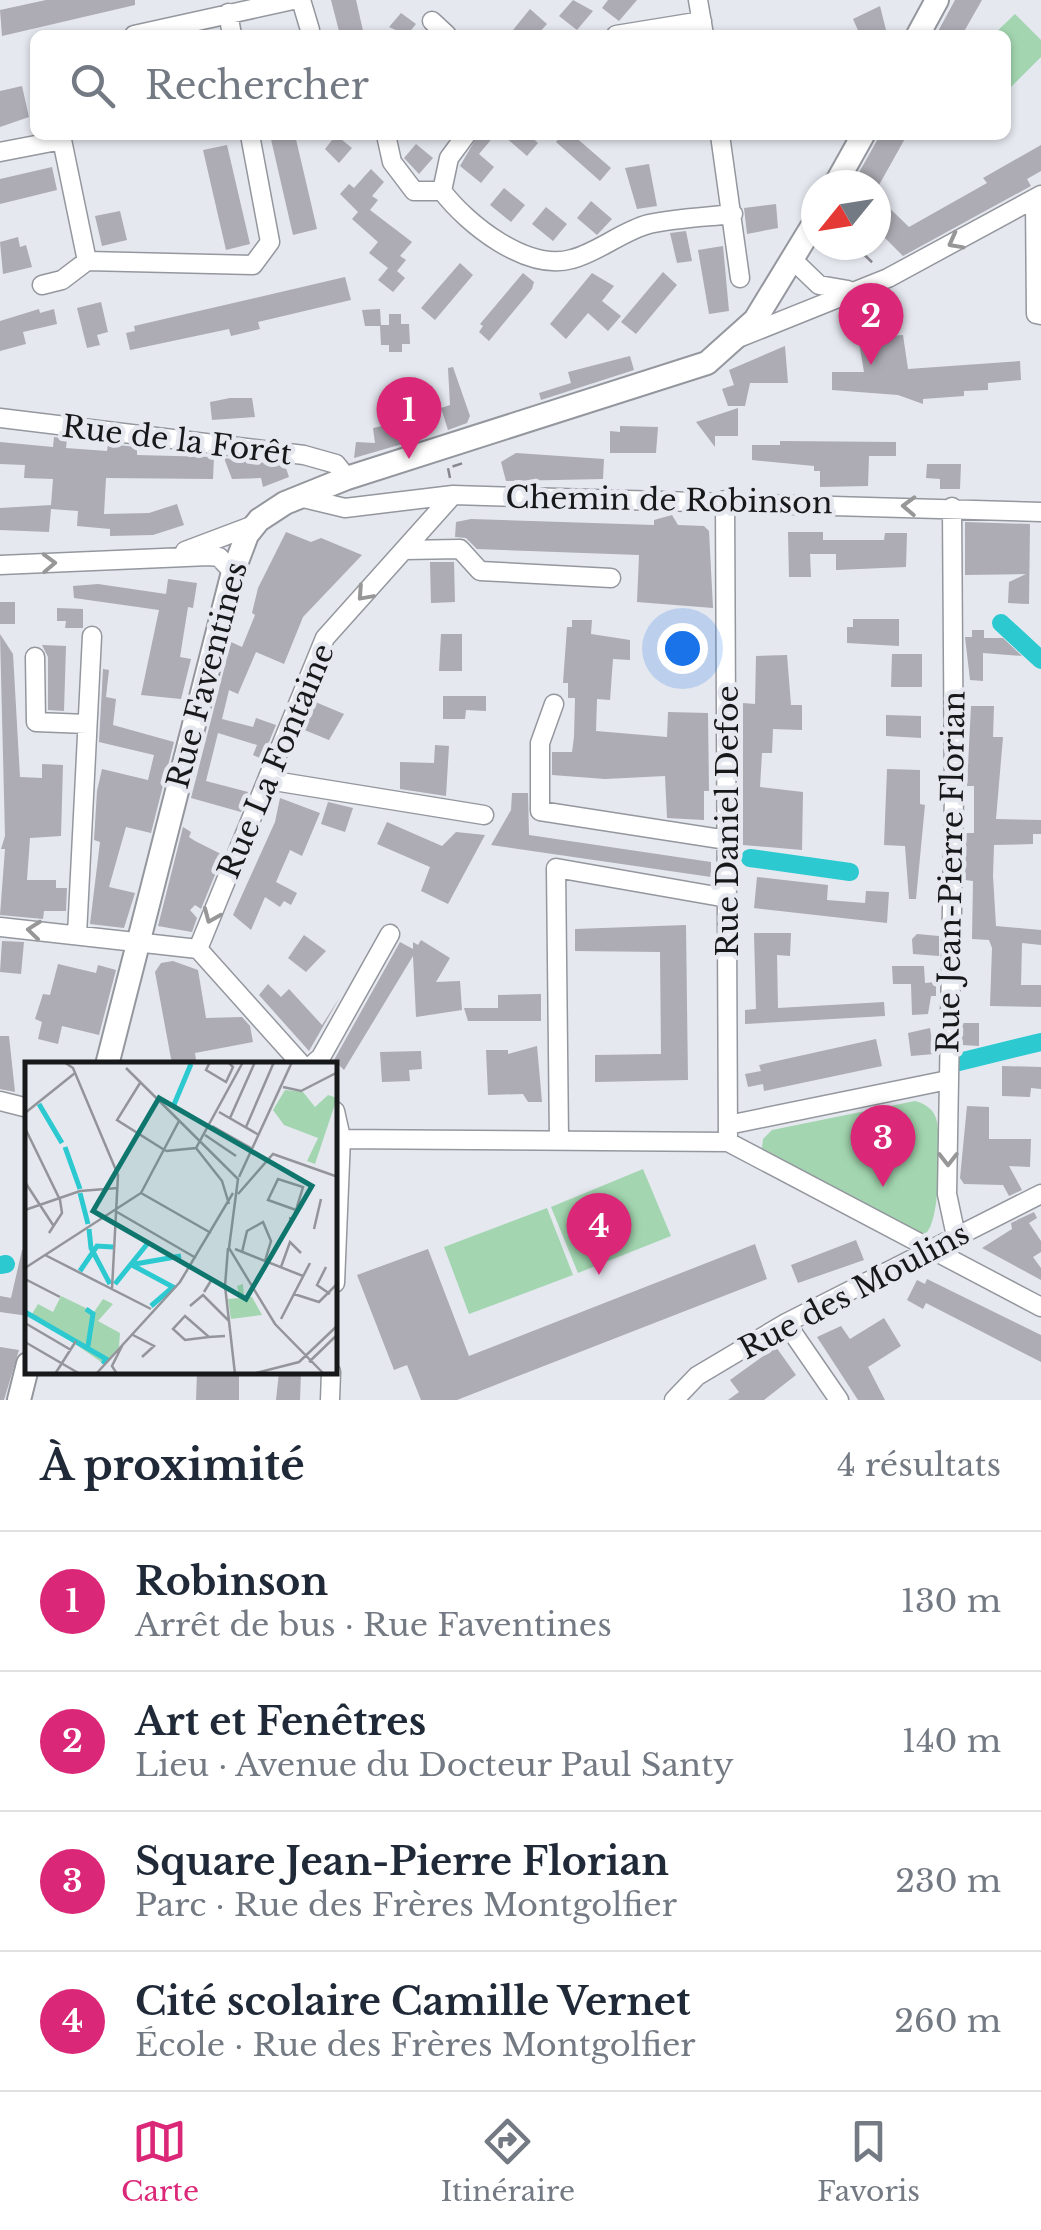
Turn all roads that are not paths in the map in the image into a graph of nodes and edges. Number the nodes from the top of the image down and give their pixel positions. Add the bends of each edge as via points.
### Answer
1 (293, 0) edge
2 (302, 0) edge
3 (698, 0) edge
4 (937, 0) edge
5 (228, 14) junction
6 (432, 21) dead end
7 (703, 28) edge
8 (156, 30) edge
9 (231, 30) edge
10 (310, 30) dead end
11 (442, 30) edge
12 (921, 30) edge
13 (49, 140) edge
14 (62, 140) edge
15 (251, 140) edge
16 (387, 140) edge
17 (462, 140) edge
18 (721, 140) edge
19 (860, 140) edge
20 (0, 152) edge
21 (843, 170) edge
22 (442, 191) junction
23 (1038, 197) edge
24 (733, 214) junction
25 (801, 249) edge
26 (87, 261) junction
27 (794, 262) junction
28 (740, 278) dead end
29 (42, 285) dead end
30 (853, 290) junction
31 (1041, 314) edge
32 (741, 338) junction
33 (0, 418) edge
34 (348, 478) junction
35 (452, 495) junction
36 (299, 497) junction
37 (726, 500) junction
38 (952, 508) junction
39 (1041, 512) edge
40 (254, 526) junction
41 (404, 550) junction
42 (176, 555) junction
43 (0, 565) edge
44 (233, 572) junction
45 (611, 578) dead end
46 (92, 636) dead end
47 (35, 657) dead end
48 (554, 704) dead end
49 (88, 724) junction
50 (268, 780) junction
51 (484, 816) dead end
52 (727, 840) junction
53 (727, 898) junction
54 (0, 927) edge
55 (77, 934) junction
56 (390, 934) dead end
57 (138, 942) junction
58 (198, 949) junction
59 (108, 1062) edge
60 (299, 1062) edge
61 (315, 1062) edge
62 (948, 1080) junction
63 (0, 1101) edge
64 (25, 1107) edge
65 (728, 1133) junction
66 (338, 1138) edge
67 (559, 1140) junction
68 (1041, 1194) edge
69 (956, 1236) junction
70 (930, 1249) junction
71 (1041, 1307) edge
72 (786, 1323) junction
73 (25, 1375) edge
74 (332, 1375) edge
75 (19, 1400) edge
76 (330, 1400) edge
77 (674, 1400) edge
78 (839, 1400) edge

1 - 5 street
2 - 10 street
3 - 7 street
4 - 12 main road
5 - 8 street
5 - 9 street
6 - 11 street
13 - 20 street
14 - 26 street
15 - 26 street via 270,242 252,264
16 - 22 street via 392,162 414,191
17 - 22 street via 449,158
18 - 24 street
19 - 21 main road
22 - 24 street via 507,246 533,258 570,260 648,224
23 -> 30 street
23 - 31 street
24 - 28 street
25 - 27 main road, Rue Faventines
26 - 29 street
27 - 30 street via 819,285
27 - 32 main road, Rue Faventines
30 - 32 street
32 - 34 main road, Rue Faventines via 682,374
33 - 34 street, Rue de la Forêt via 304,455 336,464
34 - 36 main road, Rue Faventines
35 - 36 street, Chemin de Robinson via 413,496 362,509
35 - 37 street, Chemin de Robinson
35 - 41 street, Rue La Fontaine
36 - 40 main road, Rue Faventines
38 -> 37 street, Chemin de Robinson
37 - 52 street, Rue Daniel Defoe
38 - 39 street, Chemin de Robinson
38 - 62 street, Rue Jean-Pierre Florian
40 - 42 street
40 - 44 main road, Rue Faventines
41 - 45 street via 460,550 480,571
41 -> 50 street, Rue La Fontaine via 325,638
43 -> 42 street
42 - 44 street via 219,556
44 - 57 main road, Rue Faventines
46 - 49 street
47 - 49 street via 36,722
48 - 52 street via 540,743 540,812
49 - 55 street
50 - 51 street
50 -> 58 street, Rue La Fontaine
52 - 53 street, Rue Daniel Defoe
53 - 65 street, Rue Daniel Defoe
53 - 67 street via 556,868
55 -> 54 street
55 - 57 street
56 - 61 street
57 - 58 street
57 - 59 main road, Rue Faventines
58 - 60 street
62 - 65 street
62 -> 69 street, Rue Jean-Pierre Florian via 948,1212
63 - 64 street
65 - 67 street
65 - 70 street
66 - 67 street
68 - 69 street, Rue des Moulins
69 - 70 street, Rue des Moulins
70 - 71 street
70 - 72 street, Rue des Moulins
72 - 77 street, Rue des Moulins via 698,1376
72 - 78 street
73 - 75 main road
74 - 76 street

